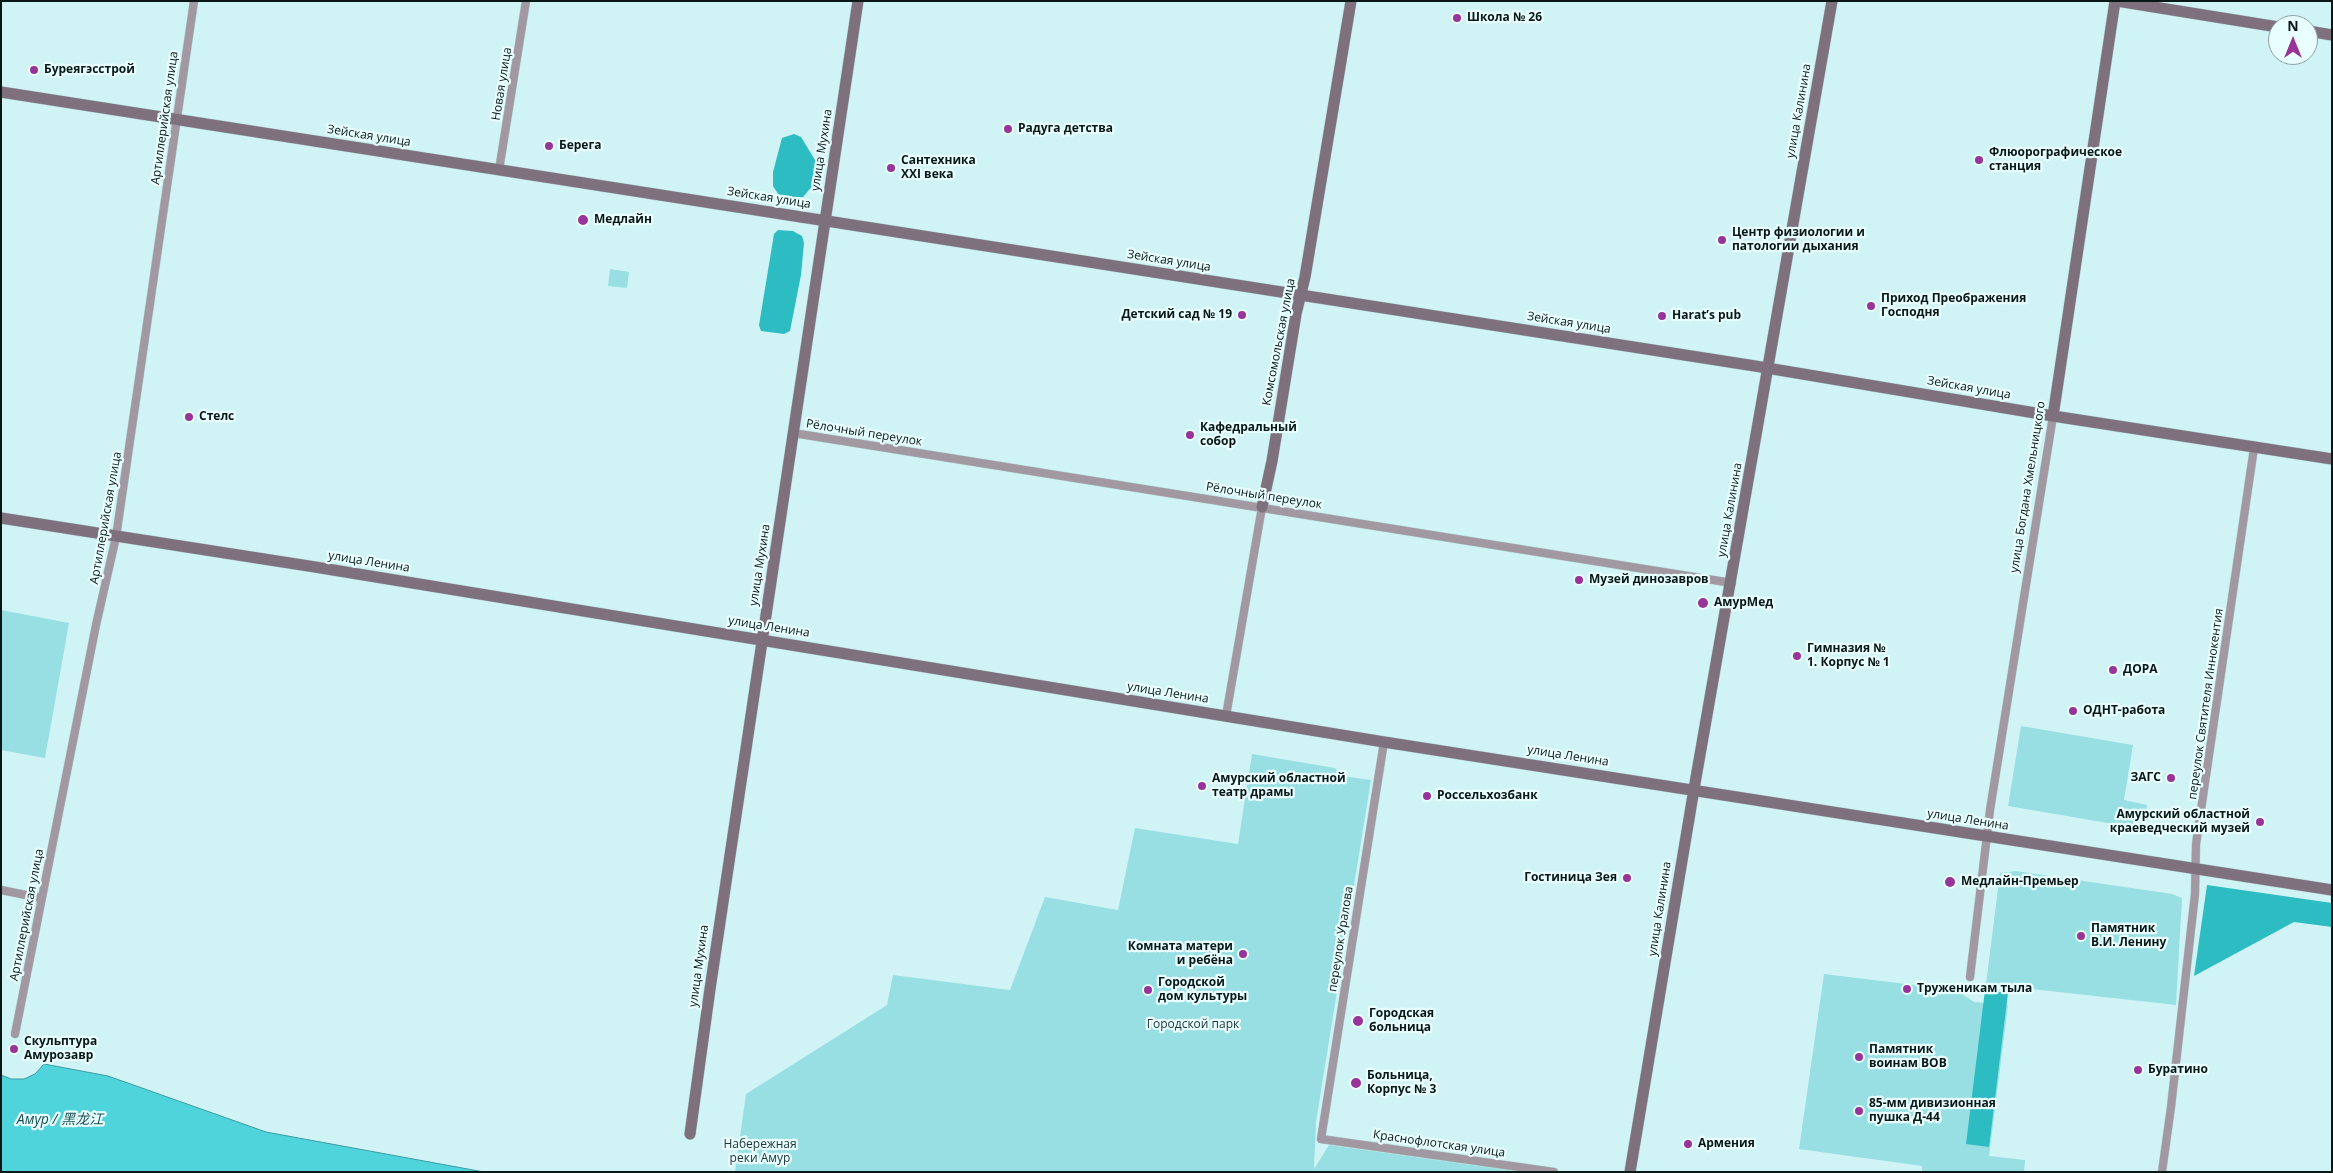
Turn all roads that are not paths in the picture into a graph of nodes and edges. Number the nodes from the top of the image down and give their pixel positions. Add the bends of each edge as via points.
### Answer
1 (194, 1) edge
2 (526, 1) edge
3 (858, 1) edge
4 (1351, 1) edge
5 (1832, 1) edge
6 (2116, 1) edge
7 (2268, 25) edge
8 (2318, 33) edge
9 (2332, 35) edge
10 (1, 92) edge
11 (177, 120) junction
12 (499, 170) junction
13 (825, 221) junction
14 (1301, 296) junction
15 (1768, 368) junction
16 (2053, 416) junction
17 (793, 433) junction
18 (2254, 448) junction
19 (2332, 460) edge
20 (1262, 507) junction
21 (1, 518) edge
22 (116, 537) junction
23 (1732, 583) junction
24 (762, 640) junction
25 (1226, 716) junction
26 (1384, 742) junction
27 (1694, 789) junction
28 (1987, 837) junction
29 (2195, 869) junction
30 (1, 890) edge
31 (2332, 890) edge
32 (41, 898) junction
33 (1970, 977) dead end
34 (16, 1034) dead end
35 (690, 1134) dead end
36 (1321, 1139) joint
37 (1554, 1172) edge
38 (1630, 1172) edge
39 (2162, 1172) edge

1 - 11 street, Артиллерийская улица
2 - 12 street, Новая улица
3 - 13 main road, улица Мухина
4 - 14 main road, Комсомольская улица
5 - 15 main road, улица Калинина
6 - 7 main road
6 - 16 main road, улица Богдана Хмельницкого
8 - 9 main road
10 - 11 main road, Зейская улица
11 - 12 main road, Зейская улица
11 - 22 street, Артиллерийская улица
12 - 13 main road, Зейская улица
13 - 14 main road, Зейская улица
13 - 17 main road, улица Мухина
14 - 15 main road, Зейская улица
14 - 20 main road, Комсомольская улица
15 - 16 main road, Зейская улица
15 - 23 main road, улица Калинина
16 - 18 main road, Зейская улица
16 - 28 street, улица Богдана Хмельницкого
17 - 20 street, Рёлочный переулок
17 - 24 main road, улица Мухина
18 - 19 main road, Зейская улица
18 - 29 street, переулок Святителя Иннокентия
20 - 23 street, Рёлочный переулок
20 - 25 street, Комсомольская улица
21 - 22 main road, улица Ленина
22 - 24 main road, улица Ленина
22 - 32 street, Артиллерийская улица
23 - 27 main road, улица Калинина
24 - 25 main road, улица Ленина
24 - 35 main road, улица Мухина
25 - 26 main road, улица Ленина
26 - 27 main road, улица Ленина
26 - 36 street, переулок Уралова
27 - 28 main road, улица Ленина
27 - 38 main road, улица Калинина
28 - 29 main road, улица Ленина
28 - 33 street, улица Богдана Хмельницкого
29 - 31 main road, улица Ленина
29 - 39 street, переулок Святителя Иннокентия via 2195,894
30 - 32 street
32 - 34 street, Артиллерийская улица
36 - 37 street, Краснофлотская улица

